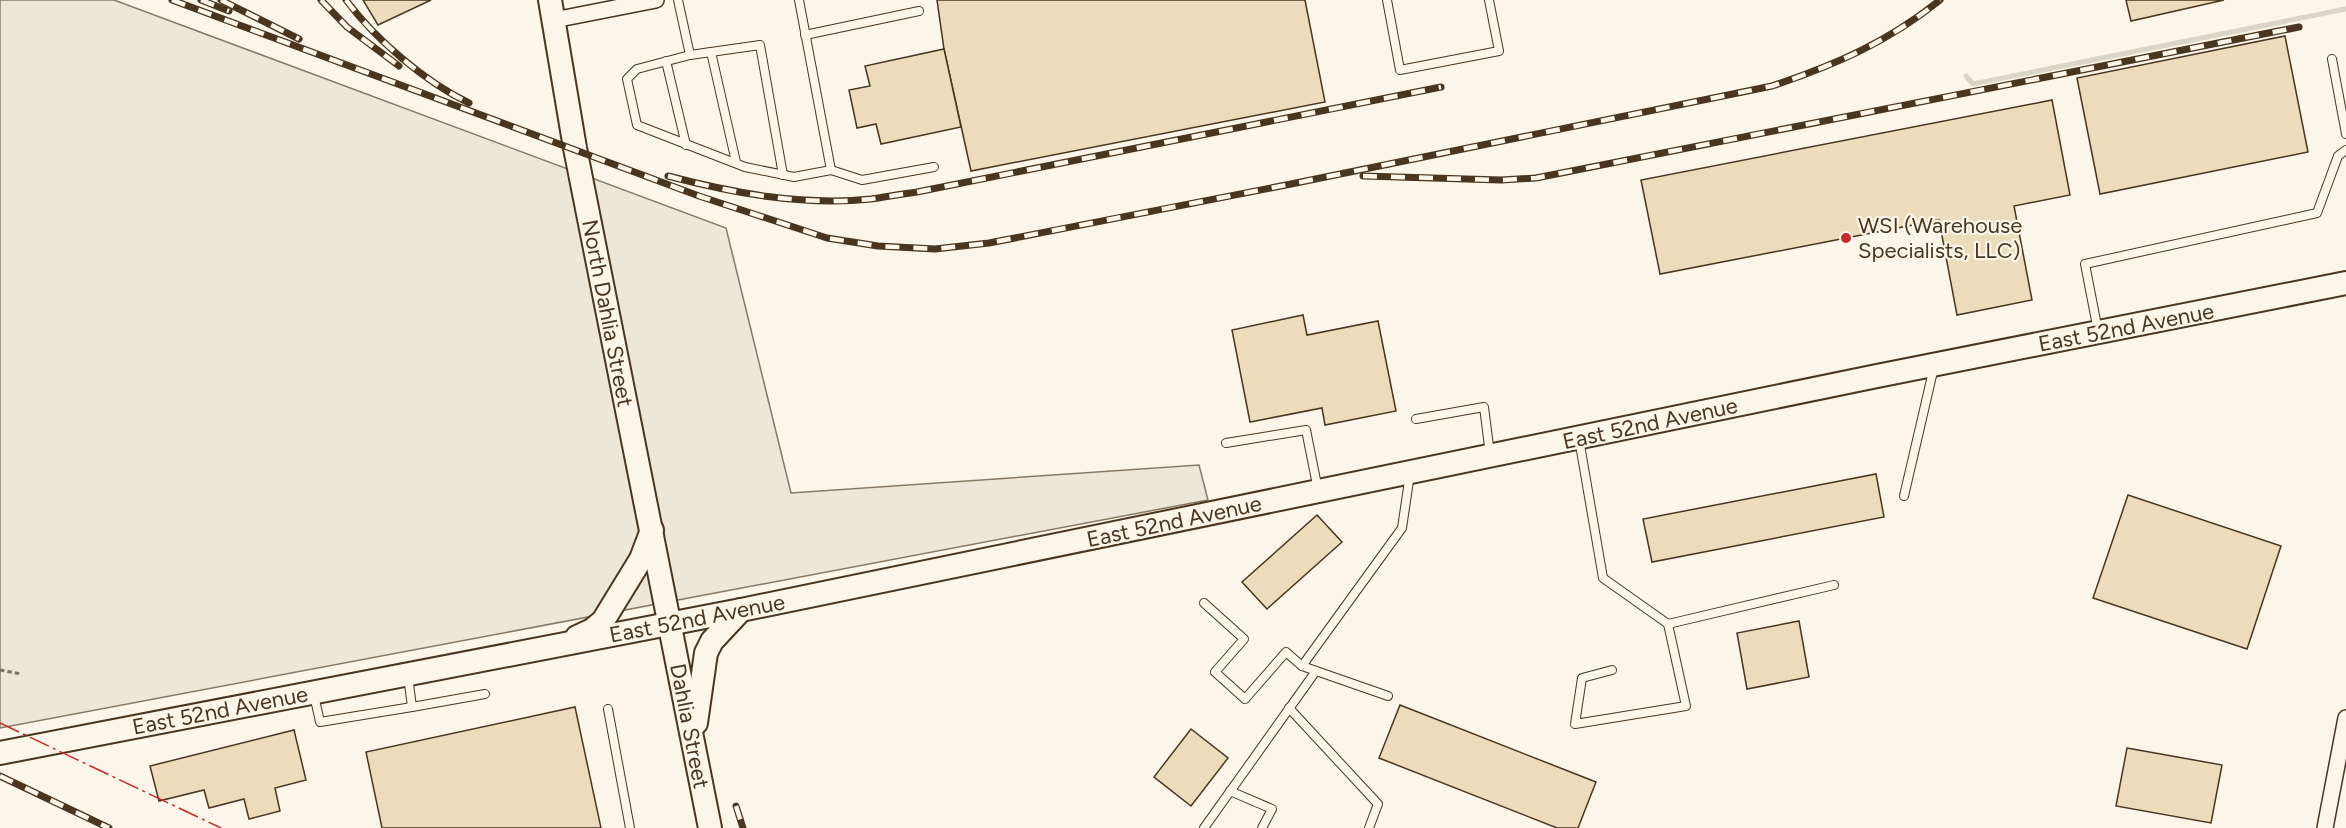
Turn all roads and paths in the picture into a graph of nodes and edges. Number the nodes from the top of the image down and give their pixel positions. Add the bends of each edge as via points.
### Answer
1 (656, 0) edge
2 (678, 0) edge
3 (799, 0) edge
4 (1387, 0) edge
5 (1489, 0) edge
6 (552, 10) edge
7 (919, 11) dead end
8 (805, 34) junction
9 (711, 52) junction
10 (690, 55) junction
11 (2332, 59) dead end
12 (666, 61) junction
13 (2346, 134) edge
14 (686, 145) junction
15 (2346, 150) edge
16 (736, 162) junction
17 (934, 167) dead end
18 (831, 170) junction
19 (783, 175) junction
20 (2346, 283) edge
21 (2098, 333) junction
22 (1935, 365) junction
23 (1416, 419) dead end
24 (1578, 438) junction
25 (1226, 443) dead end
26 (1490, 456) junction
27 (1410, 472) junction
28 (1319, 491) junction
29 (1904, 496) dead end
30 (652, 528) junction
31 (1834, 585) dead end
32 (1204, 603) dead end
33 (741, 610) junction
34 (670, 624) junction
35 (1668, 624) junction
36 (553, 646) junction
37 (1302, 666) junction
38 (0, 670) edge
39 (1316, 670) junction
40 (1612, 670) dead end
41 (21, 674) dead end
42 (408, 674) junction
43 (313, 692) junction
44 (485, 694) dead end
45 (1388, 696) dead end
46 (412, 707) junction
47 (1289, 708) junction
48 (608, 709) dead end
49 (2346, 717) edge
50 (0, 753) edge
51 (696, 758) junction
52 (1230, 791) junction
53 (630, 828) edge
54 (710, 828) edge
55 (1204, 828) edge
56 (1262, 828) edge
57 (1369, 828) edge
58 (2325, 828) edge

1 - 6 street
2 - 10 lane
3 - 8 lane
4 - 5 lane via 1400,70 1499,51
6 - 30 street, North Dahlia Street via 575,148
7 - 8 lane
8 - 18 lane
9 - 10 lane
9 - 16 lane
9 - 19 lane via 760,45
10 - 12 lane
11 - 13 lane
12 - 14 lane
12 - 14 lane via 637,69 627,80 637,124
14 - 16 lane
15 - 21 lane via 2338,156 2318,213 2085,264
16 - 19 lane
17 - 18 lane via 862,180
18 - 19 lane via 794,177
20 - 21 street, East 52nd Avenue
21 - 22 street, East 52nd Avenue
22 - 24 street, East 52nd Avenue
22 - 29 lane
23 - 26 lane via 1484,407
24 - 26 street, East 52nd Avenue
24 - 35 lane via 1603,578
25 - 28 lane via 1306,430
26 - 27 street, East 52nd Avenue
27 - 28 street, East 52nd Avenue
27 - 37 lane via 1402,528
28 - 33 street, East 52nd Avenue
30 - 34 street, North Dahlia Street
30 - 36 street via 641,559 603,621 592,630
31 - 35 lane
32 - 37 lane via 1244,639 1215,672 1245,699 1286,652
33 - 34 street, East 52nd Avenue
33 - 51 street via 706,653 695,726
34 - 36 street, East 52nd Avenue
34 - 51 street, Dahlia Street
35 - 40 lane via 1686,706 1575,724 1582,678
36 - 42 street, East 52nd Avenue
37 - 39 lane
38 - 41 path
39 - 45 lane
39 - 47 lane
42 - 43 street, East 52nd Avenue
42 - 46 lane
43 - 46 lane via 320,722
43 - 50 street, East 52nd Avenue
44 - 46 lane
47 - 52 lane
47 - 57 lane via 1378,804
48 - 53 lane
49 - 58 street
51 - 54 street, Dahlia Street
52 - 55 lane
52 - 56 lane via 1272,809

